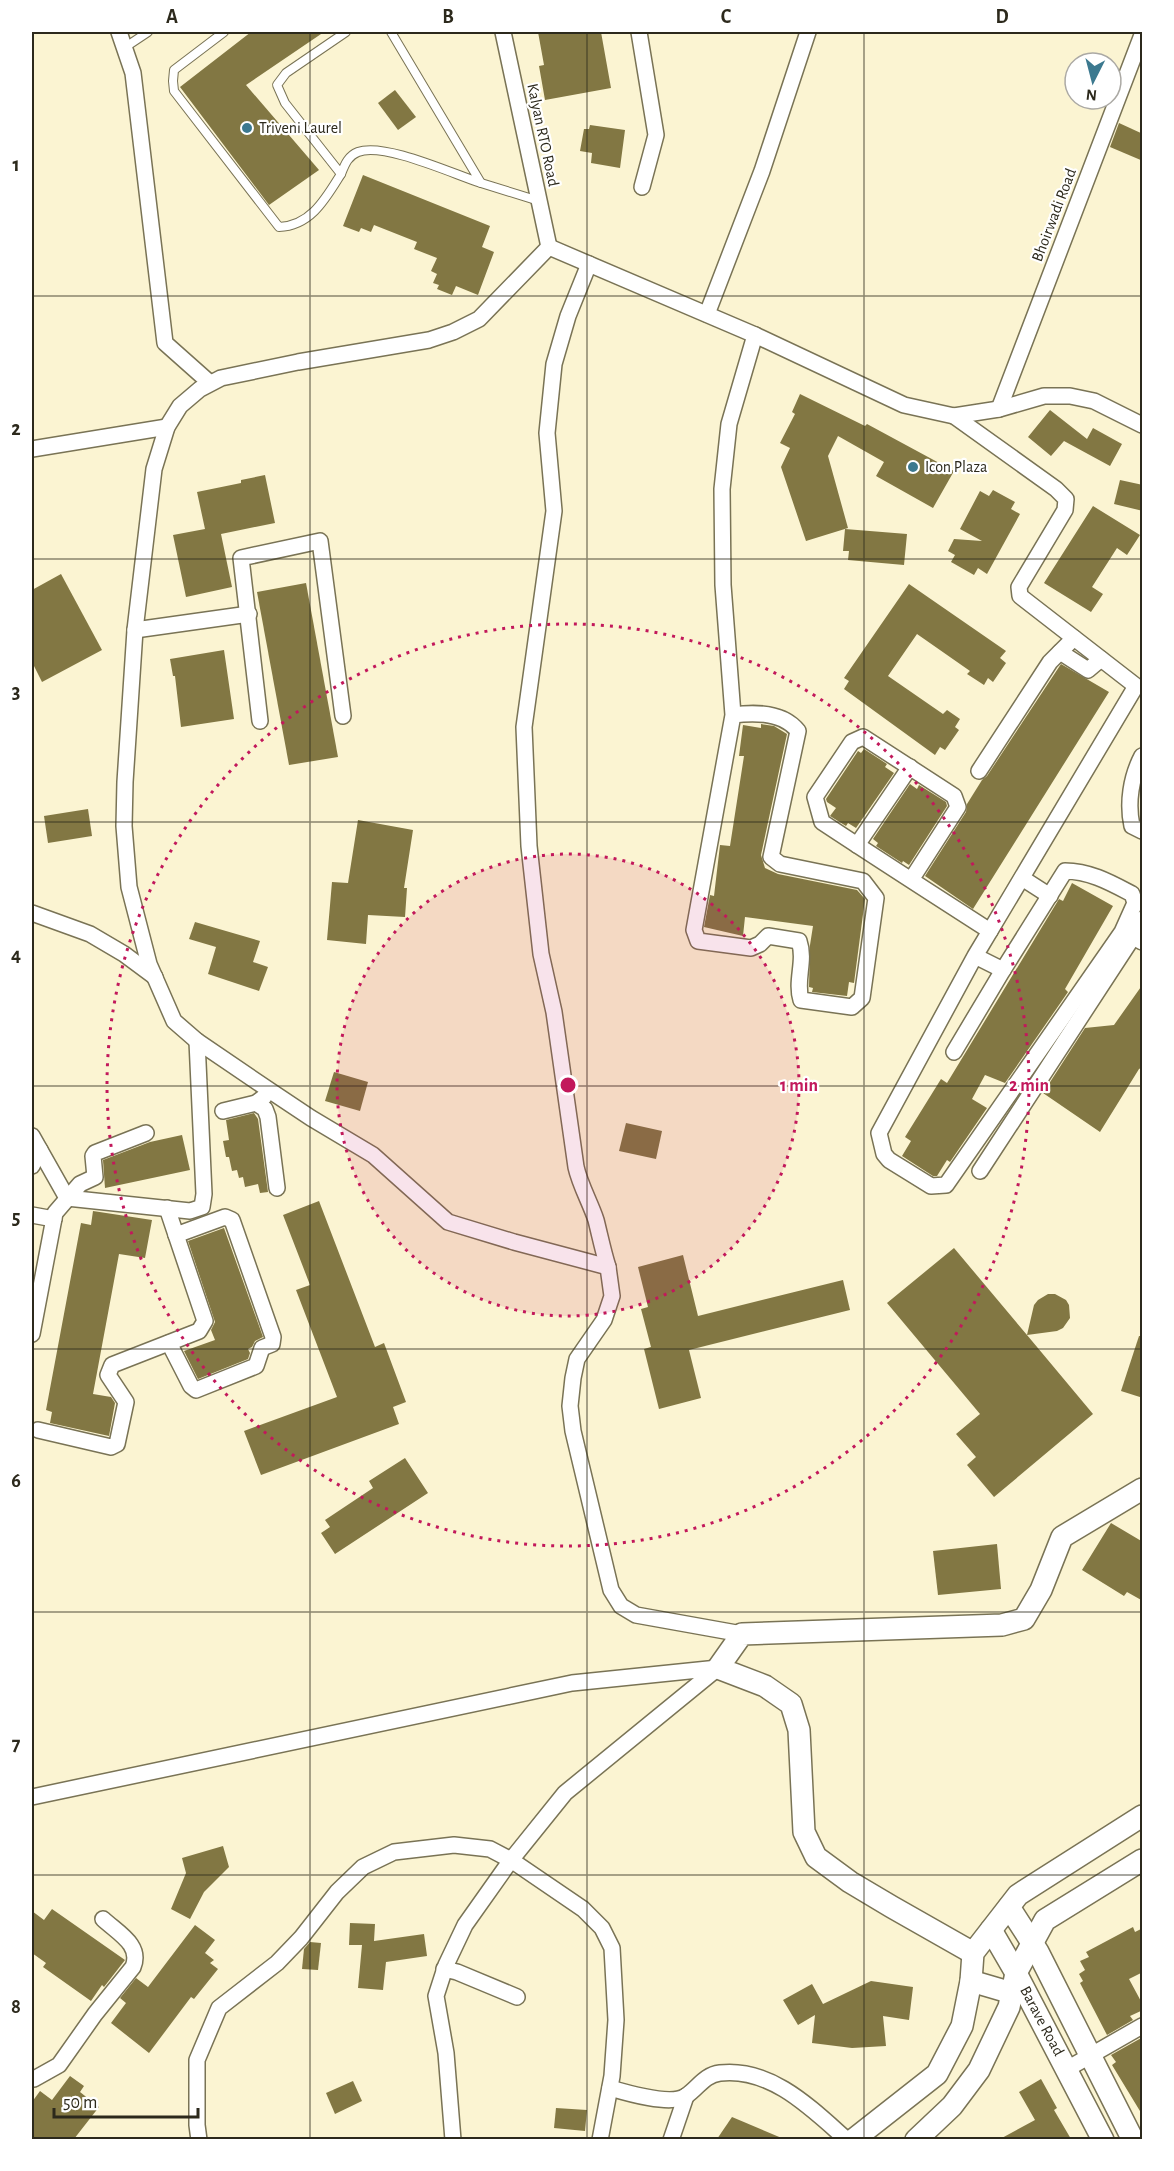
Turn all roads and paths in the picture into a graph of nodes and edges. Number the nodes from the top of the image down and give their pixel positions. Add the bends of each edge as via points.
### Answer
1 (118, 32) edge
2 (148, 32) edge
3 (224, 32) edge
4 (346, 32) edge
5 (391, 32) edge
6 (503, 32) edge
7 (639, 32) edge
8 (808, 32) edge
9 (1143, 35) edge
10 (124, 48) junction
11 (341, 174) junction
12 (481, 183) junction
13 (642, 187) dead end
14 (539, 201) junction
15 (549, 246) junction
16 (589, 264) junction
17 (707, 315) junction
18 (755, 335) junction
19 (210, 383) junction
20 (999, 409) junction
21 (954, 416) junction
22 (1143, 425) edge
23 (167, 427) junction
24 (32, 449) edge
25 (249, 614) junction
26 (135, 630) junction
27 (1074, 638) junction
28 (1060, 652) junction
29 (1101, 659) junction
30 (1140, 685) edge
31 (733, 715) junction
32 (343, 716) dead end
33 (260, 721) dead end
34 (1143, 756) edge
35 (910, 767) junction
36 (979, 771) dead end
37 (1143, 831) edge
38 (857, 845) junction
39 (1022, 878) junction
40 (911, 880) junction
41 (1050, 896) junction
42 (32, 913) edge
43 (1143, 919) edge
44 (990, 932) junction
45 (1138, 939) edge
46 (975, 956) junction
47 (1003, 970) junction
48 (155, 977) junction
49 (197, 1041) junction
50 (954, 1052) dead end
51 (272, 1092) junction
52 (256, 1103) junction
53 (223, 1111) dead end
54 (146, 1133) dead end
55 (32, 1136) edge
56 (40, 1150) junction
57 (32, 1166) edge
58 (980, 1171) dead end
59 (277, 1188) dead end
60 (67, 1198) junction
61 (167, 1208) junction
62 (32, 1215) edge
63 (54, 1219) junction
64 (176, 1236) junction
65 (608, 1267) junction
66 (34, 1305) edge
67 (32, 1334) edge
68 (169, 1343) junction
69 (38, 1431) dead end
70 (1143, 1490) edge
71 (742, 1634) junction
72 (717, 1668) junction
73 (32, 1797) edge
74 (1143, 1816) edge
75 (511, 1860) junction
76 (1143, 1860) edge
77 (1009, 1907) junction
78 (103, 1919) dead end
79 (991, 1930) junction
80 (1034, 1944) junction
81 (973, 1953) junction
82 (444, 1969) junction
83 (971, 1981) junction
84 (1014, 1983) junction
85 (518, 1997) dead end
86 (1143, 2026) edge
87 (1091, 2056) junction
88 (1067, 2069) junction
89 (32, 2078) edge
90 (610, 2088) junction
91 (686, 2096) junction
92 (199, 2139) edge
93 (453, 2139) edge
94 (600, 2139) edge
95 (671, 2139) edge
96 (847, 2139) edge
97 (853, 2139) edge
98 (916, 2139) edge
99 (1103, 2139) edge
100 (1133, 2139) edge

1 - 10 street
2 - 10 lane
3 - 11 lane via 174,70 174,91 279,227 308,219
4 - 11 lane via 286,73 277,85 281,97
5 - 12 lane
6 - 14 street, Kalyan RTO Road
7 - 13 street via 656,135
8 - 17 street via 762,171
9 - 20 street, Bhoirwadi Road
10 - 19 street via 133,73 165,343
11 - 12 lane via 346,160 358,152 389,151
12 - 14 lane
14 - 15 street, Kalyan RTO Road
15 - 16 street
15 - 19 street via 479,319 453,332
16 - 17 street
16 - 65 street via 554,364 547,433 554,511 524,727 529,846 542,954 576,1167
17 - 18 street
18 - 21 street via 904,405
18 - 31 street via 729,424 722,489 723,585
19 - 23 street via 180,406
20 - 21 street
20 - 22 street via 1044,396 1070,396 1094,401
21 - 27 street via 1066,499 1065,510 1019,587 1020,596
23 - 24 street
23 - 26 street via 154,469
25 - 26 street
25 - 32 street via 241,558 320,541
25 - 33 street
26 - 48 street via 124,826 129,887
27 - 28 street
27 - 29 street
28 - 29 street via 1088,670
28 - 36 street
29 - 30 street
30 - 39 street
31 - 31 street via 694,930 699,941 751,948 768,936 799,941 803,951 798,990 801,1000 852,1007 862,998 876,898 863,881 780,864 771,857 798,731 791,722 756,712
34 - 37 street via 1134,772 1129,813 1132,826
35 - 38 street
35 - 38 street via 863,737 852,742 815,797 822,822
35 - 40 street via 954,796 958,807
38 - 40 street
39 - 41 street
39 - 44 street
40 - 44 street
41 - 46 street via 1065,871 1073,871 1132,894 1135,903 1122,933 946,1185 931,1186 884,1154 879,1133
41 - 47 street
42 - 48 street via 90,934
43 - 45 street
44 - 46 street
45 - 58 street
46 - 47 street
47 - 50 street
48 - 49 street via 174,1021
49 - 51 street
49 - 61 street via 202,1207 190,1211
51 - 52 street
51 - 65 street via 373,1155 448,1222
52 - 53 street
52 - 59 street via 268,1117
54 - 60 street via 95,1153 98,1183 80,1184
55 - 56 street
56 - 57 street
56 - 60 street
60 - 61 street
60 - 63 street
61 - 64 street
62 - 63 street
63 - 66 street
64 - 68 street via 204,1321 199,1331
64 - 68 street via 225,1217 232,1220 273,1337 272,1344 262,1348 256,1366 196,1390
65 - 71 street via 612,1296 604,1320 577,1359 570,1406 611,1590 621,1606 636,1615
66 - 67 street
68 - 69 street via 112,1365 108,1375 126,1402 117,1444 111,1447
70 - 71 street via 1062,1537 1041,1590 1024,1619 1002,1624
71 - 72 street
72 - 73 street via 572,1683
72 - 75 street via 565,1793
72 - 81 street via 765,1686 791,1704 799,1730 804,1832 816,1857 883,1902
74 - 77 street via 1018,1895
75 - 82 street via 465,1925
75 - 90 street via 583,1909 602,1928 612,1948 616,2020
75 - 92 street via 490,1849 454,1845 394,1852 363,1867 277,1963 219,2008 197,2060
76 - 80 street via 1045,1920
77 - 79 street
77 - 80 street, Barave Road
78 - 89 street via 134,1947 137,1958 133,1967 59,2065
79 - 81 street
79 - 84 street, Barave Road
80 - 84 street
80 - 87 street, Barave Road
81 - 83 street
82 - 85 street
82 - 93 street via 436,1996 446,2053
83 - 84 street
83 - 97 street via 962,2026 937,2074
84 - 88 street, Barave Road
84 - 98 street via 1009,2007 980,2070 951,2106
86 - 87 street
87 - 88 street
87 - 100 street, Barave Road
88 - 99 street, Barave Road
90 - 91 street via 674,2100
90 - 94 street
91 - 95 street
91 - 96 street via 704,2079 719,2073 760,2078 794,2094

